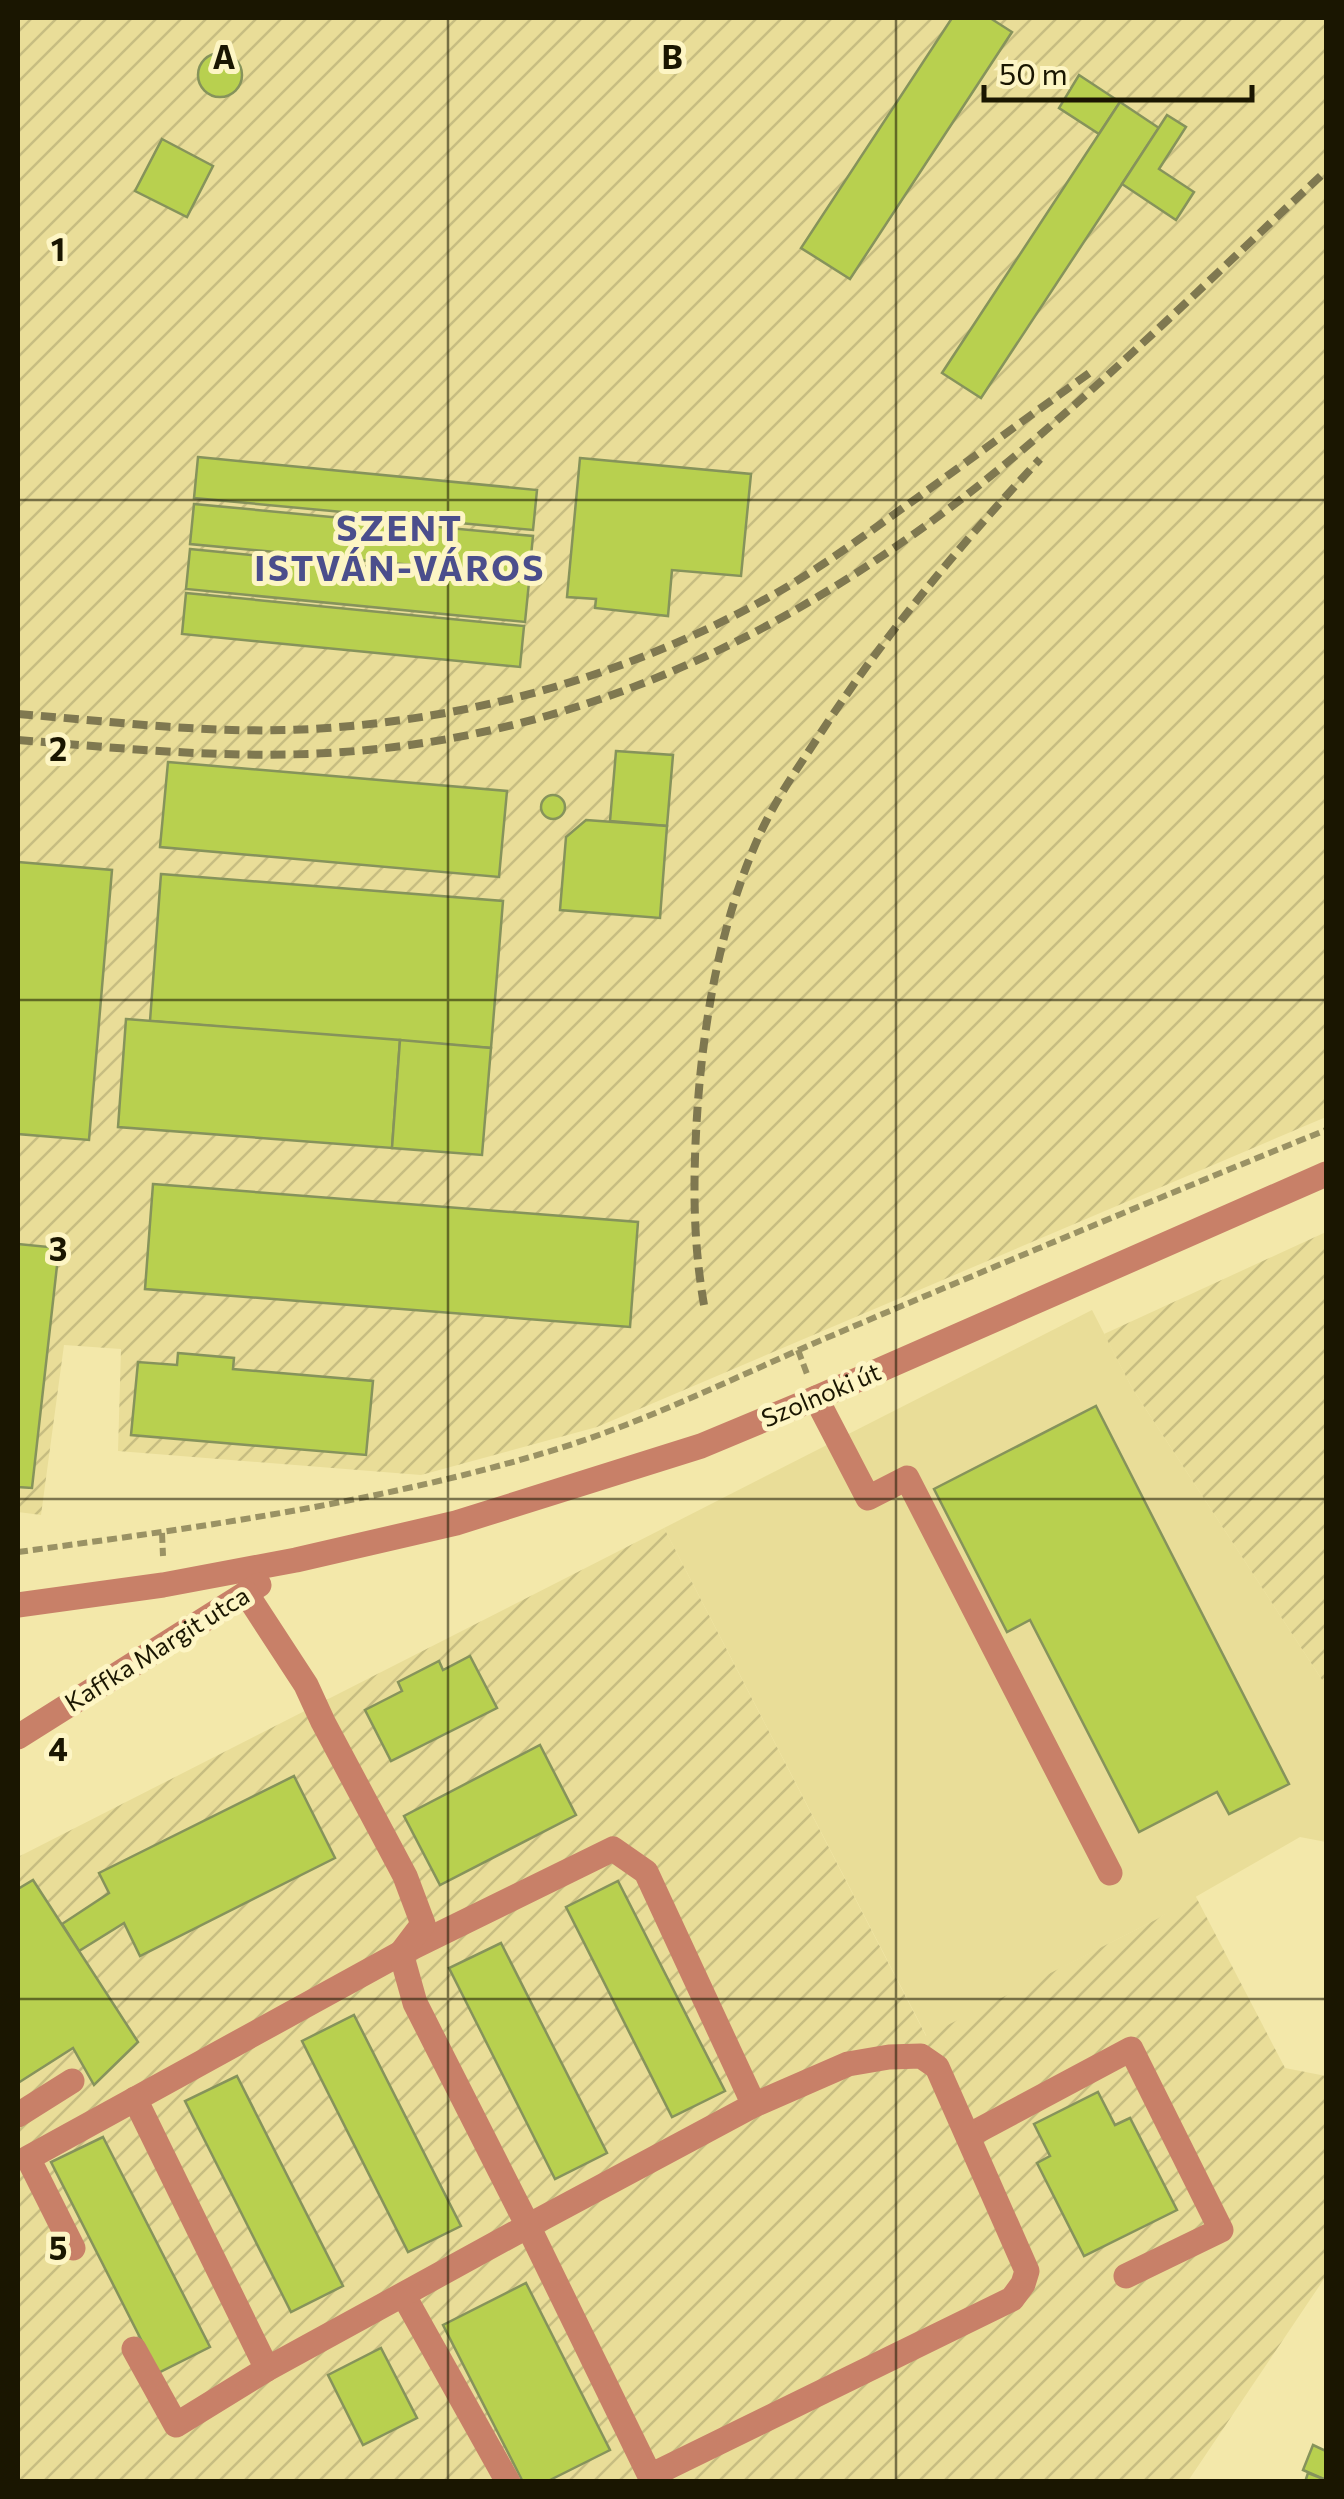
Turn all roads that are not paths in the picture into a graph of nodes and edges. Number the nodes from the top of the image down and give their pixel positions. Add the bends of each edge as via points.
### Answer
1 (1326, 1174) edge
2 (816, 1398) junction
3 (296, 1560) junction
4 (246, 1593) junction
5 (18, 1605) edge
6 (18, 1737) edge
7 (1110, 1873) dead end
8 (401, 1953) junction
9 (72, 2081) dead end
10 (135, 2099) junction
11 (754, 2105) junction
12 (18, 2115) edge
13 (968, 2136) junction
14 (528, 2226) junction
15 (73, 2248) dead end
16 (1126, 2276) dead end
17 (404, 2296) junction
18 (134, 2349) dead end
19 (267, 2369) junction
20 (648, 2479) edge
21 (508, 2482) edge

1 - 2 street, Szolnoki út
2 - 3 street, Szolnoki út via 701,1446 456,1523
2 - 7 street via 868,1498 906,1478
3 - 4 street, Kaffka Margit utca
3 - 5 street, Szolnoki út
4 - 6 street, Kaffka Margit utca
4 - 8 street via 306,1685 404,1876 422,1924
8 - 10 street
8 - 11 street via 613,1849 646,1872
8 - 14 street via 415,2002
9 - 12 street
10 - 15 street via 28,2158
10 - 19 street
11 - 13 street via 848,2064 921,2056 937,2067
11 - 14 street
13 - 16 street via 1131,2049 1221,2230
13 - 20 street via 1024,2258 1023,2284 1012,2299
14 - 17 street
14 - 20 street
17 - 19 street
17 - 21 street
18 - 19 street via 176,2424

